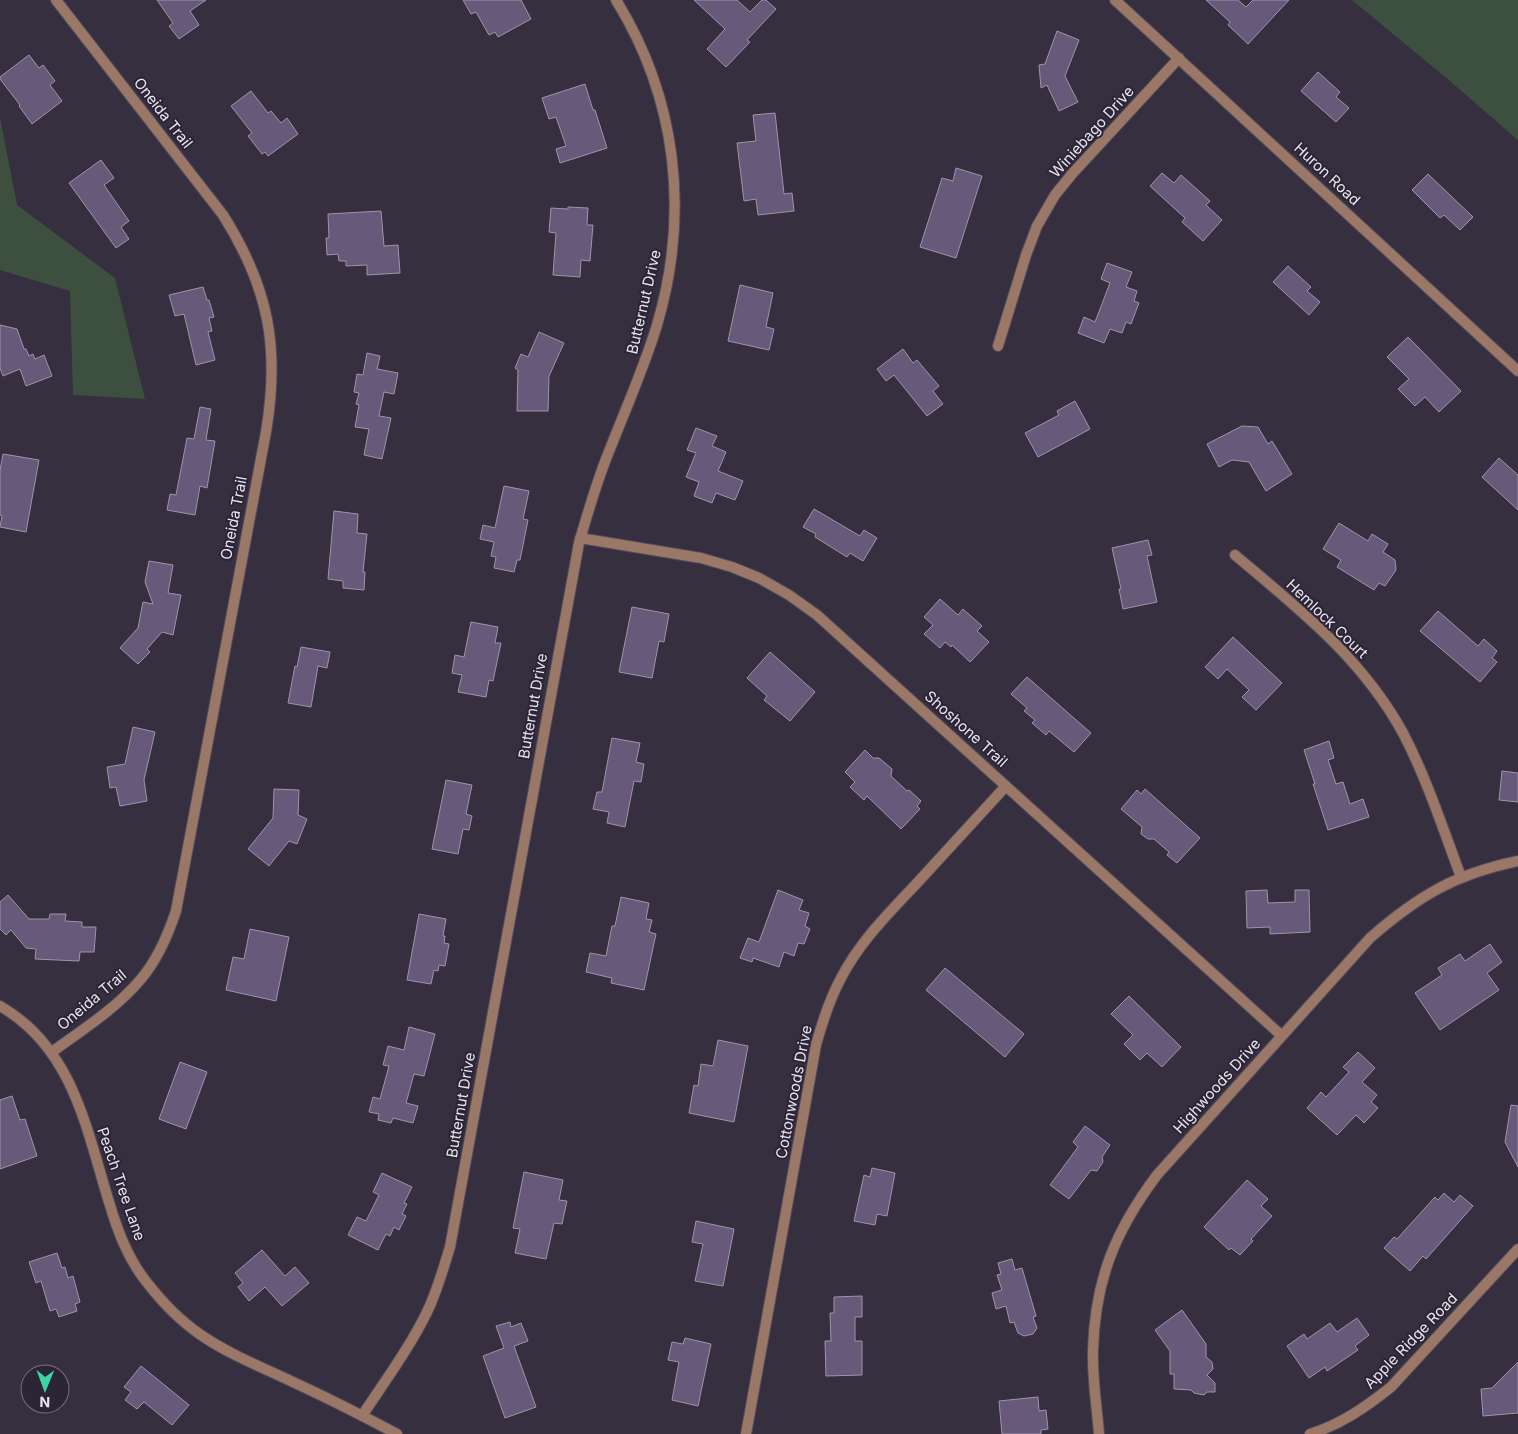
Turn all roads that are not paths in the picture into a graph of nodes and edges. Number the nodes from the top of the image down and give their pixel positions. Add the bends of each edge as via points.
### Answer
1 (56, 0) edge
2 (616, 0) edge
3 (1116, 0) edge
4 (1179, 58) junction
5 (998, 346) dead end
6 (1518, 371) edge
7 (580, 538) junction
8 (1235, 555) dead end
9 (1006, 786) junction
10 (1518, 861) edge
11 (1461, 877) junction
12 (0, 1006) edge
13 (1282, 1036) junction
14 (52, 1052) junction
15 (1518, 1249) edge
16 (362, 1416) junction
17 (397, 1434) edge
18 (746, 1434) edge
19 (1099, 1434) edge
20 (1310, 1434) edge

1 - 14 street, Oneida Trail via 223,215 238,240 253,270 263,302 272,368 266,432 176,910 157,956 141,979 115,1005
2 - 7 street, Butternut Drive via 647,59 668,129 674,168 673,241 667,284 652,342 609,451
3 - 4 street, Huron Road
4 - 5 street, Winiebago Drive via 1055,195 1026,255
4 - 6 street, Huron Road
7 - 9 street, Shoshone Trail via 701,558 759,578 789,595 817,615
7 - 16 street, Butternut Drive via 450,1247 428,1311
8 - 11 street, Hemlock Court via 1335,642 1383,701 1422,773
9 - 13 street, Shoshone Trail
9 - 18 street, Cottonwoods Drive via 875,928 850,962 826,1012 816,1045
10 - 11 street, Highwoods Drive
11 - 13 street, Highwoods Drive via 1424,896 1370,938
12 - 14 street, Peach Tree Lane via 27,1026
13 - 19 street, Highwoods Drive via 1157,1175 1122,1227 1109,1257 1094,1320
14 - 16 street, Peach Tree Lane via 76,1097 118,1230 129,1255 160,1300 202,1336 225,1350
15 - 20 street, Apple Ridge Road via 1391,1387 1346,1419
16 - 17 street, Peach Tree Lane

